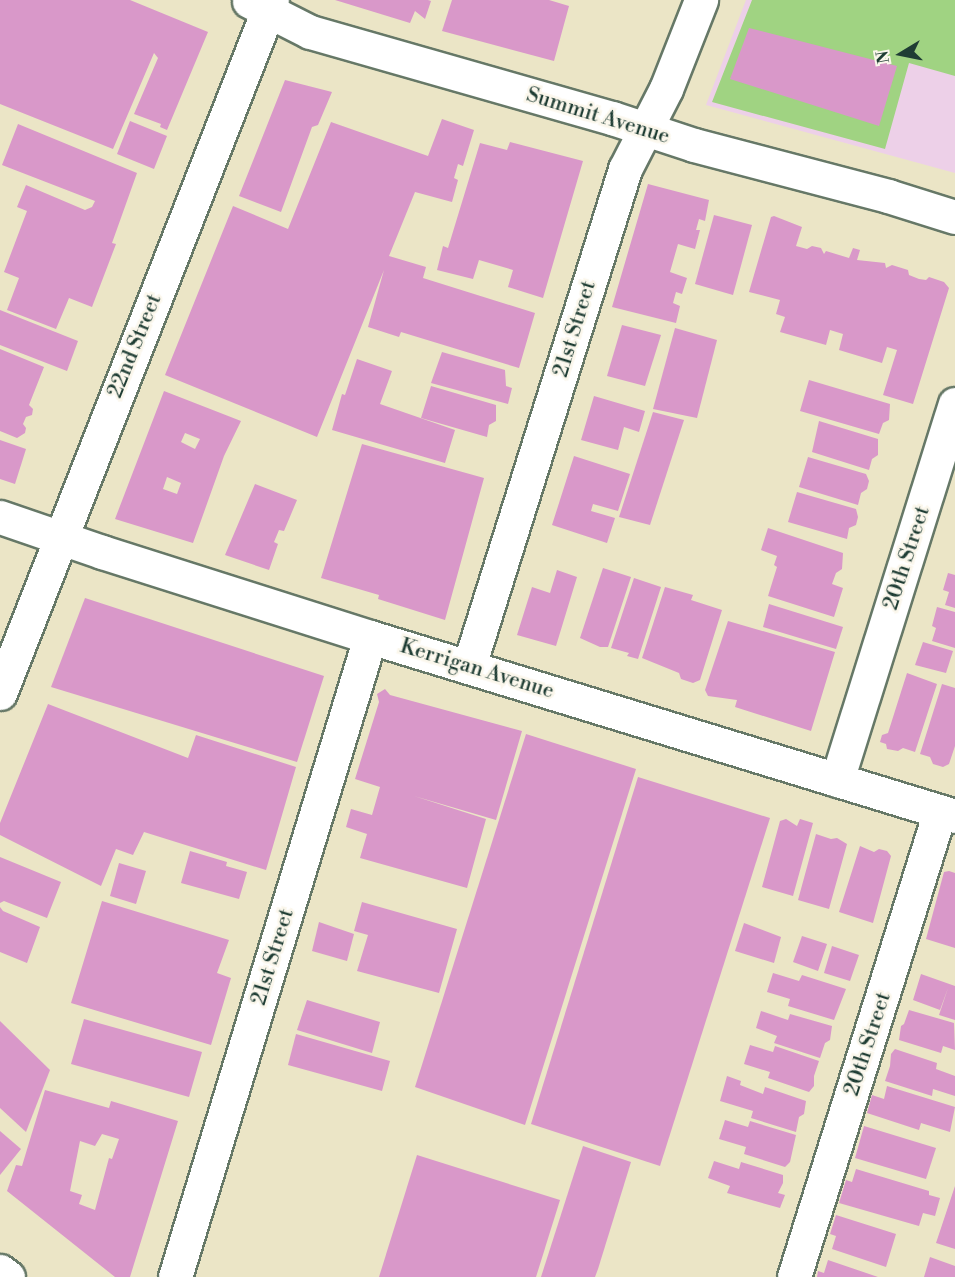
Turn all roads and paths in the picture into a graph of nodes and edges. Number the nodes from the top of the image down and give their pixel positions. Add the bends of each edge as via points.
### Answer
1 (701, 0) edge
2 (262, 4) edge
3 (645, 130) junction
4 (955, 217) edge
5 (955, 404) edge
6 (0, 517) edge
7 (60, 538) junction
8 (370, 638) junction
9 (469, 666) junction
10 (0, 693) edge
11 (837, 780) junction
12 (948, 813) edge
13 (0, 1271) edge
14 (8, 1277) edge
15 (176, 1277) edge
16 (794, 1277) edge

1 - 3 street, 21st Street via 666,89
2 - 3 street, Summit Avenue via 310,32 612,117
2 - 7 street, 22nd Street
3 - 4 street, Summit Avenue
3 - 9 street, 21st Street via 625,169
5 - 11 street, 20th Street
6 - 7 street, Kerrigan Avenue
7 - 8 street, Kerrigan Avenue
7 - 10 street, 22nd Street
8 - 9 street, Kerrigan Avenue
8 - 15 street, 21st Street
9 - 11 street, Kerrigan Avenue
11 - 12 street, Kerrigan Avenue
12 - 16 street, 20th Street
13 - 14 street

